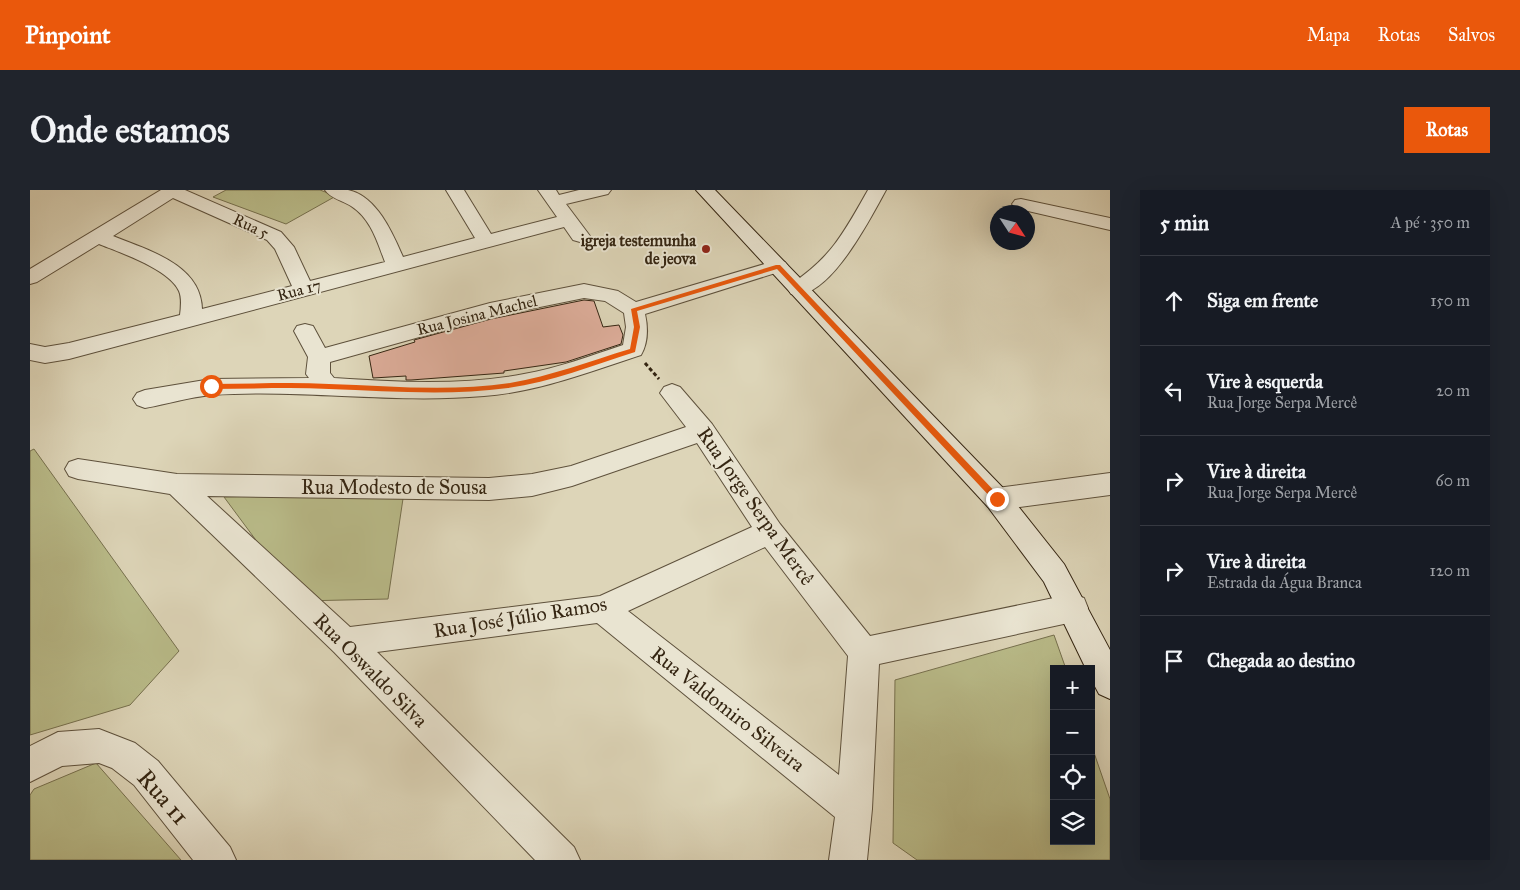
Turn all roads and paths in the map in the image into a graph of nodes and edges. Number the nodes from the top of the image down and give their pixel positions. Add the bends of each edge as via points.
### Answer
1 (334, 190) edge
2 (455, 190) edge
3 (602, 190) edge
4 (705, 190) edge
5 (877, 190) edge
6 (173, 191) edge
7 (551, 196) edge
8 (1021, 202) edge
9 (1110, 224) edge
10 (97, 236) junction
11 (486, 241) junction
12 (396, 264) junction
13 (778, 266) junction
14 (30, 278) edge
15 (304, 289) junction
16 (798, 289) junction
17 (634, 310) junction
18 (191, 318) junction
19 (305, 331) dead end
20 (633, 350) junction
21 (30, 352) edge
22 (319, 357) junction
23 (327, 386) junction
24 (672, 393) joint
25 (145, 399) dead end
26 (703, 431) junction
27 (78, 469) dead end
28 (1110, 484) edge
29 (177, 485) junction
30 (997, 499) junction
31 (770, 532) junction
32 (1073, 608) junction
33 (602, 609) junction
34 (345, 642) junction
35 (864, 652) junction
36 (1110, 683) edge
37 (30, 766) edge
38 (854, 809) junction
39 (217, 860) edge
40 (561, 860) edge
41 (848, 860) edge

1 - 12 street via 359,201 372,213
2 - 11 street
3 - 7 street
4 - 13 street
5 - 16 street via 837,258 816,278
6 - 10 street
6 - 15 street, Rua 5 via 274,236 284,247
7 - 11 street, Rua 17 via 574,228
8 - 9 street
10 - 14 street
10 - 18 street via 170,270 184,281 190,292
11 - 12 street, Rua 17
12 - 15 street, Rua 17
13 - 16 street
13 - 17 street
15 - 18 street, Rua 17
16 - 30 street
17 - 20 street via 637,327
17 - 22 street, Rua Josina Machel via 611,296 584,291 490,310
18 - 21 street, Rua 17 via 69,351 45,355
19 - 22 street
20 - 23 street via 544,378 510,385 403,390
20 - 24 path
22 - 23 street via 318,374
23 - 25 street via 211,386
24 - 26 street, Rua Jorge Serpa Mercê
26 - 29 street, Rua Modesto de Sousa via 572,476 532,485 489,489
26 - 31 street, Rua Jorge Serpa Mercê
27 - 29 street, Rua Modesto de Sousa
28 - 30 street
29 - 34 street, Rua Oswaldo Silva
30 - 32 street via 1054,573
31 - 33 street, Rua José Júlio Ramos
31 - 35 street, Rua Jorge Serpa Mercê
32 - 35 street
32 - 36 street
33 - 34 street, Rua José Júlio Ramos
33 - 38 street, Rua Valdomiro Silveira
34 - 40 street, Rua Oswaldo Silva
35 - 38 street
37 - 39 street, Rua 11 via 58,748 99,746 123,755 146,773
38 - 41 street

